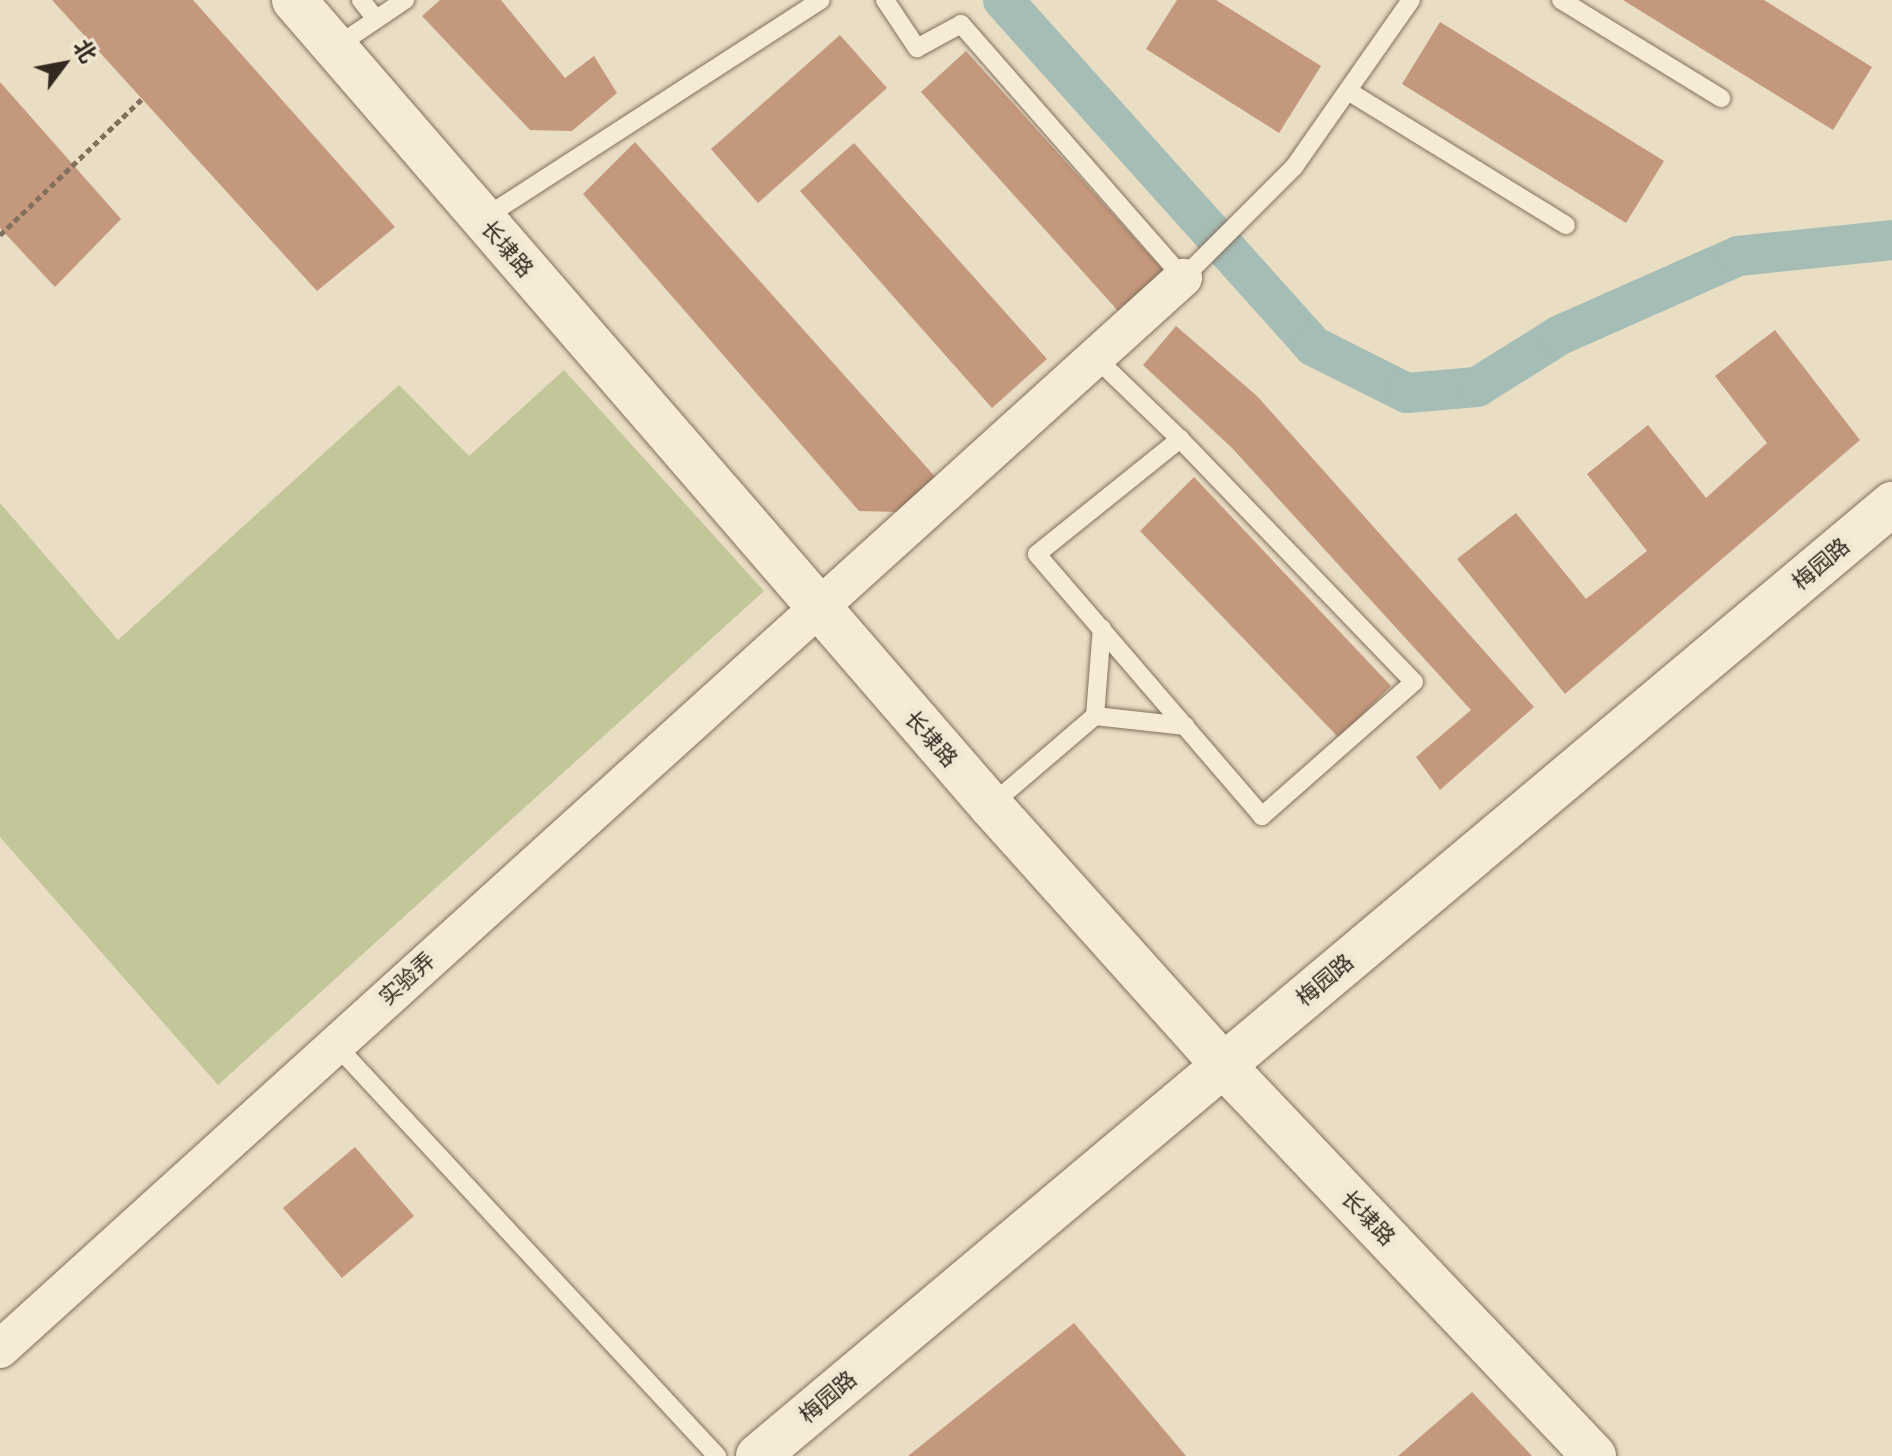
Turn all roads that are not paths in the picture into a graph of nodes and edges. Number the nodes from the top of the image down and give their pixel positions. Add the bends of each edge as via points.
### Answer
1 (294, 0) edge
2 (361, 0) edge
3 (405, 0) edge
4 (821, 0) edge
5 (885, 0) edge
6 (1411, 0) edge
7 (1561, 0) edge
8 (376, 19) junction
9 (334, 48) junction
10 (1348, 91) junction
11 (1721, 98) dead end
12 (481, 219) junction
13 (1566, 225) dead end
14 (1183, 278) junction
15 (1095, 357) junction
16 (1180, 439) junction
17 (1892, 504) edge
18 (814, 608) junction
19 (1102, 628) junction
20 (1095, 716) junction
21 (1185, 726) junction
22 (991, 806) junction
23 (335, 1044) junction
24 (1223, 1065) junction
25 (0, 1349) edge
26 (717, 1456) edge
27 (758, 1456) edge
28 (1594, 1456) edge

1 - 9 street, 长埭路
2 - 8 lane
3 - 8 lane
4 - 12 lane
5 - 14 lane via 917,48 961,24
6 - 10 lane
7 - 11 lane
8 - 9 lane
9 - 12 street, 长埭路
10 - 13 lane
10 - 14 lane via 1276,185
12 - 18 street, 长埭路
14 - 15 street, 实验弄
15 - 16 lane
15 - 18 street, 实验弄
16 - 19 lane via 1037,554
16 - 21 lane via 1414,682 1262,816
17 - 24 street, 梅园路
18 - 22 street, 长埭路
18 - 23 street, 实验弄
19 - 20 lane
19 - 21 lane
20 - 21 lane
20 - 22 lane
22 - 24 street, 长埭路
23 - 25 street, 实验弄
23 - 26 lane
24 - 27 street, 梅园路
24 - 28 street, 长埭路

